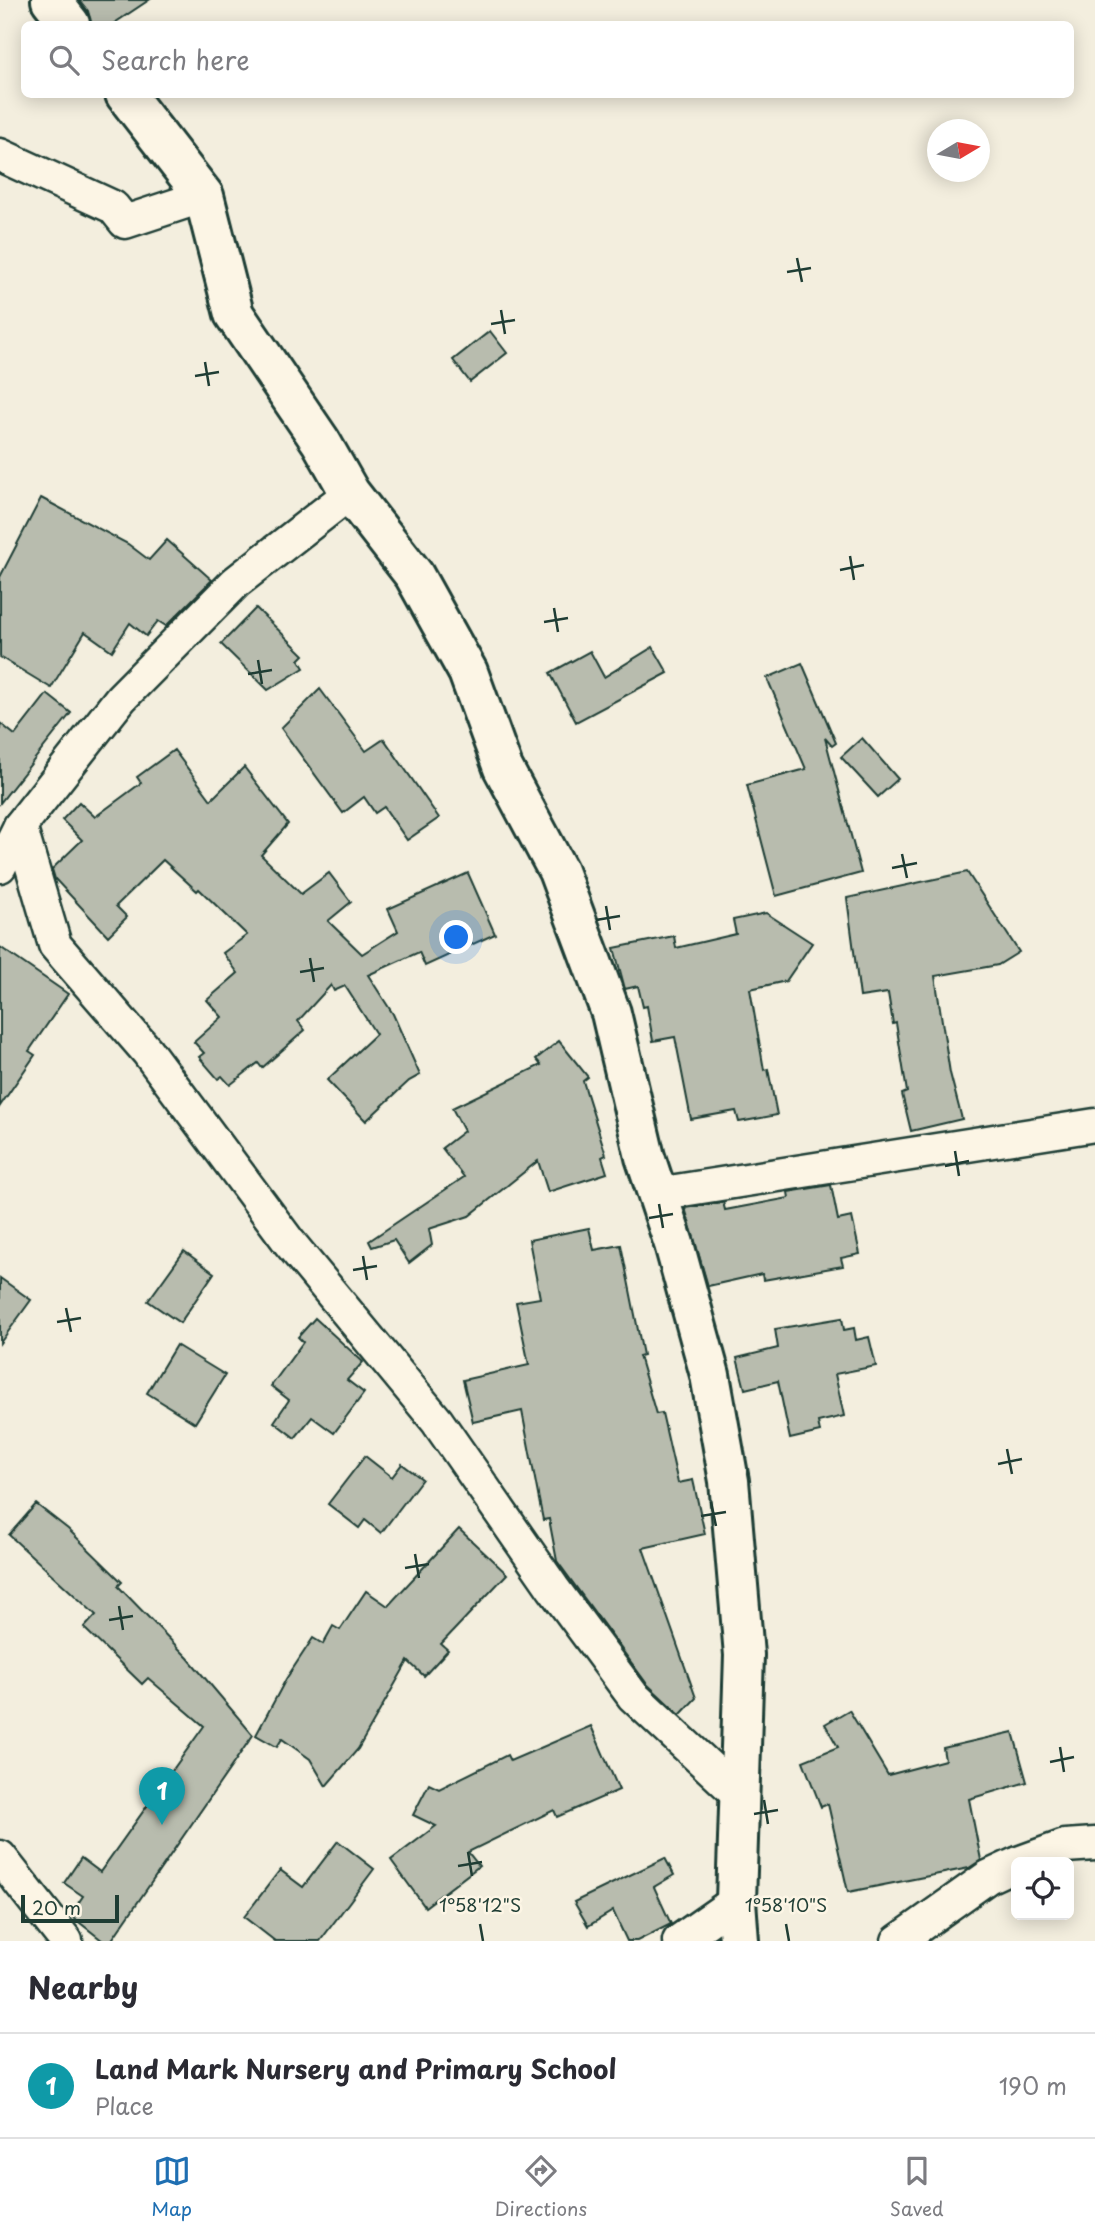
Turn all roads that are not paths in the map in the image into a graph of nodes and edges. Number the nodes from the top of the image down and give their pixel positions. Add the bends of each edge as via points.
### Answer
1 (51, 0) edge
2 (68, 21) edge
3 (128, 98) edge
4 (0, 155) edge
5 (204, 197) junction
6 (350, 493) junction
7 (20, 826) junction
8 (0, 866) edge
9 (1095, 1125) edge
10 (657, 1194) junction
11 (738, 1794) junction
12 (1095, 1844) edge
13 (1035, 1857) edge
14 (1011, 1866) edge
15 (4, 1870) edge
16 (736, 1901) junction
17 (65, 1941) edge
18 (679, 1941) edge
19 (739, 1941) edge
20 (898, 1941) edge

1 - 2 main road
3 - 5 main road
4 - 5 street via 113,207 125,222
5 - 6 main road via 234,314
6 - 7 street via 236,582 121,698
6 - 10 main road via 414,575 461,660 503,768 558,871 611,1013
7 - 8 street
7 - 11 street via 55,945 147,1051 289,1241 437,1421 633,1696
9 - 10 street
10 - 11 main road via 709,1375 729,1481 744,1655
11 - 16 main road
12 - 13 street via 1065,1846
14 - 20 street via 988,1877
15 - 17 street
16 - 18 street
16 - 19 main road

